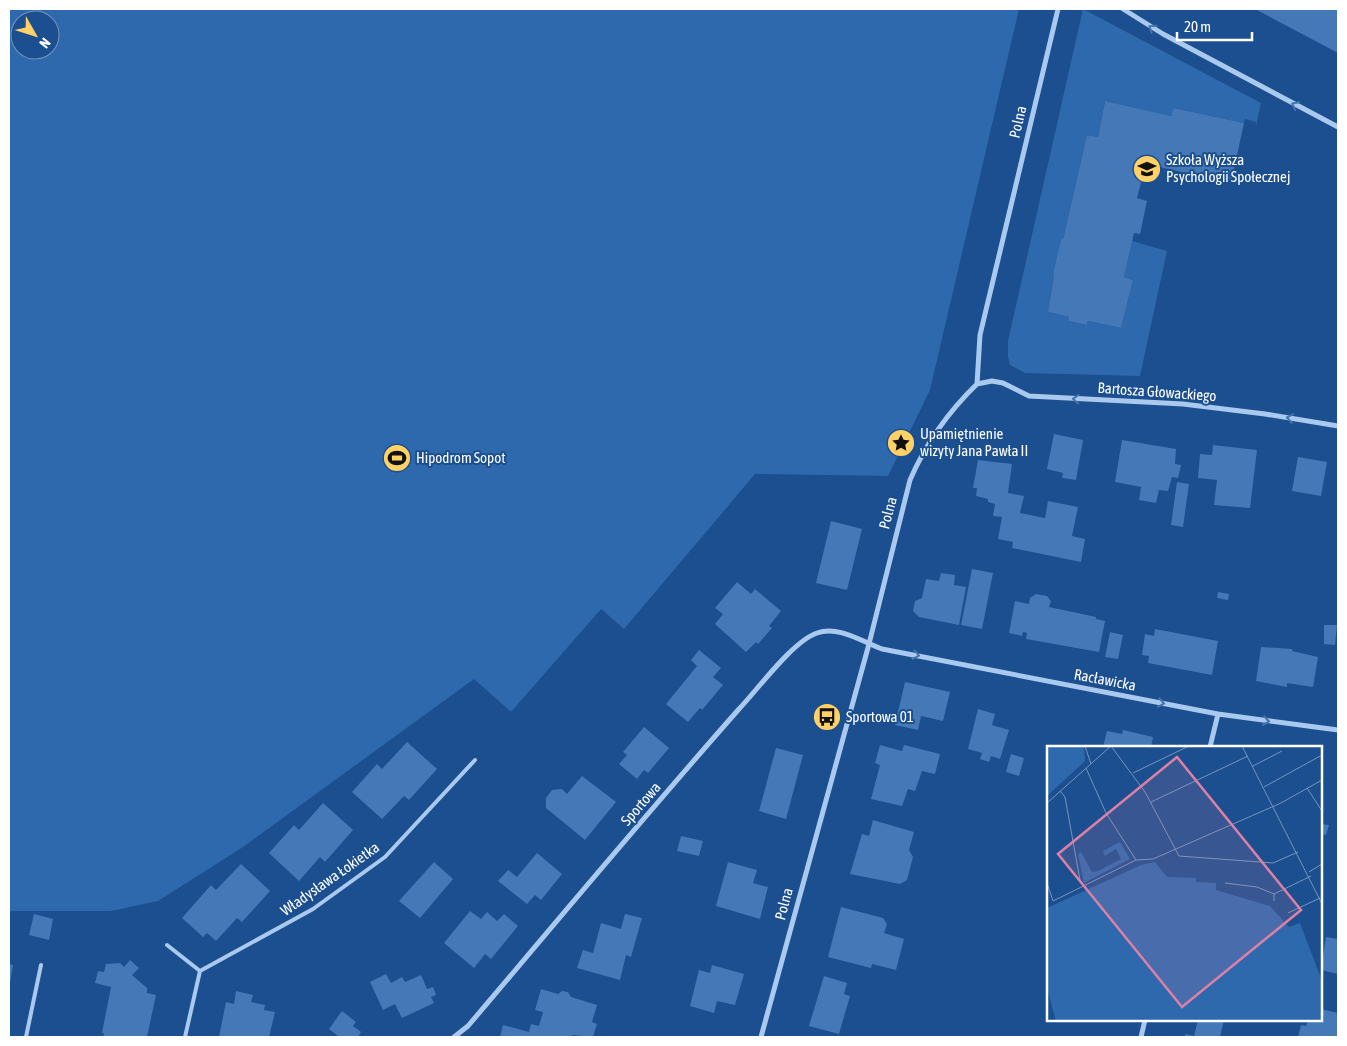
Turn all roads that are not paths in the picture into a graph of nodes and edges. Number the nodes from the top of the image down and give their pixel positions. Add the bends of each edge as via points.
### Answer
1 (1058, 9) edge
2 (1123, 9) edge
3 (1338, 127) edge
4 (977, 384) junction
5 (1338, 426) edge
6 (868, 644) junction
7 (1218, 714) junction
8 (1338, 730) edge
9 (1210, 746) edge
10 (475, 760) dead end
11 (167, 945) dead end
12 (41, 965) dead end
13 (200, 971) junction
14 (1145, 1021) edge
15 (26, 1037) edge
16 (185, 1037) edge
17 (454, 1037) edge
18 (761, 1037) edge
19 (1141, 1037) edge

1 - 4 street, Polna via 979,338
3 -> 2 street via 1163,34
5 -> 4 street, Bartosza Głowackiego via 1182,404 1036,397 1003,383
4 - 6 street, Polna via 941,424 910,480
6 -> 7 street, Racławicka
6 - 17 street, Sportowa via 828,631 817,633 794,648 468,1026
6 - 18 street, Polna
7 -> 8 street, Racławicka
7 - 9 street
10 - 13 lane, Władysława Łokietka via 385,857 313,909
11 - 13 lane
12 - 15 lane
13 - 16 lane
14 - 19 street

